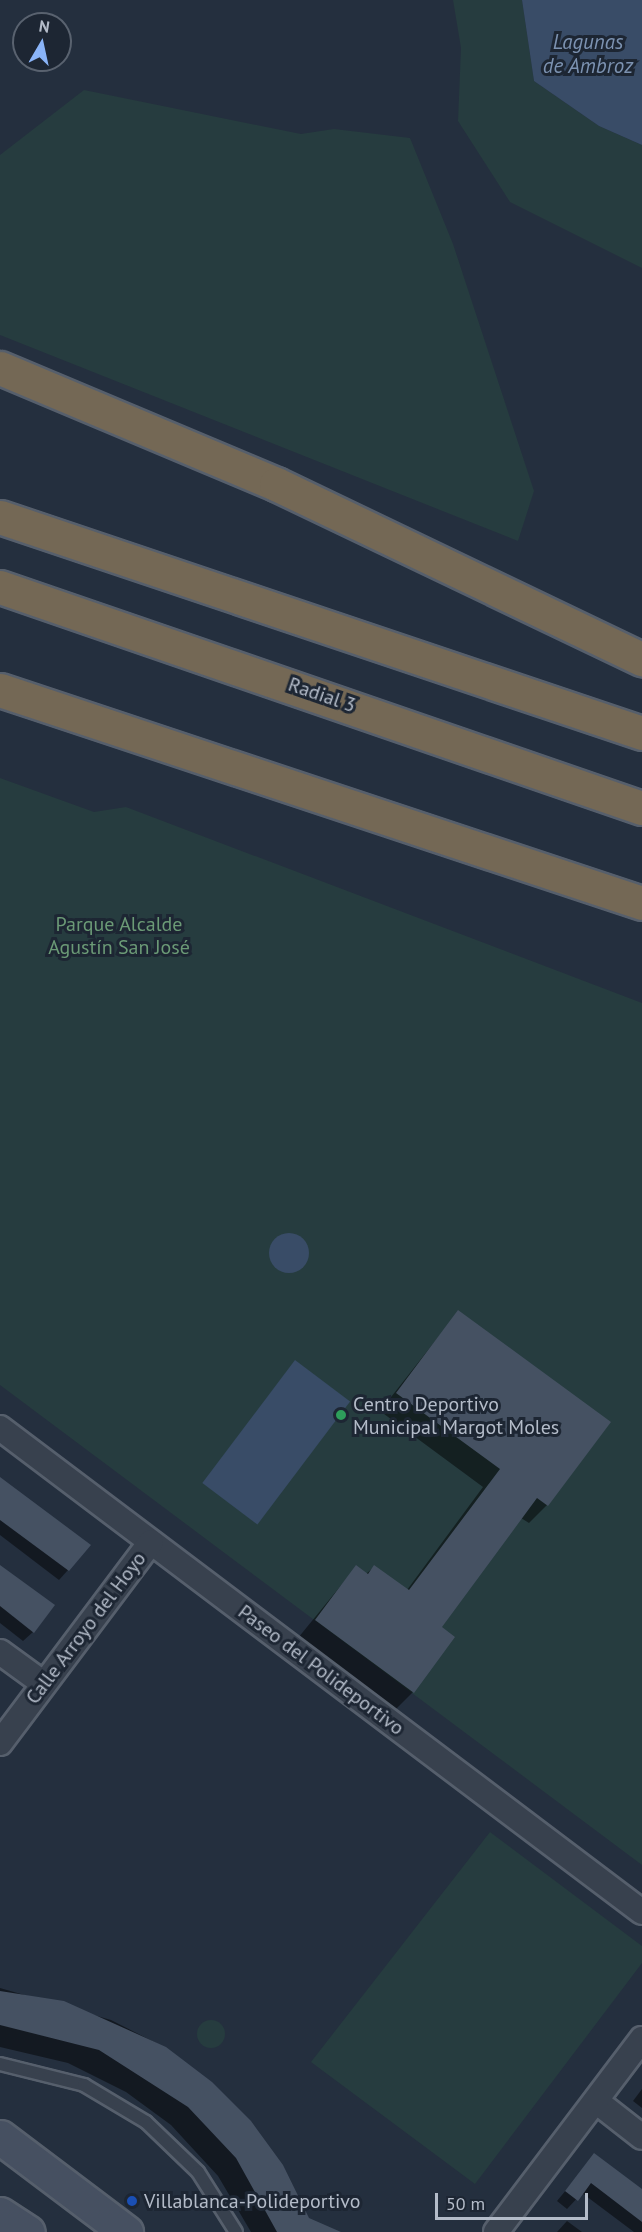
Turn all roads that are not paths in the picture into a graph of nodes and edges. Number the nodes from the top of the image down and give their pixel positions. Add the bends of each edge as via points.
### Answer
1 (0, 368) edge
2 (0, 517) edge
3 (0, 587) edge
4 (642, 659) edge
5 (0, 690) edge
6 (642, 733) edge
7 (642, 808) edge
8 (642, 903) edge
9 (0, 1428) edge
10 (151, 1542) junction
11 (0, 1652) edge
12 (44, 1684) junction
13 (0, 1743) edge
14 (642, 1912) edge
15 (642, 2039) edge
16 (0, 2064) edge
17 (596, 2101) junction
18 (0, 2137) edge
19 (642, 2137) edge
20 (0, 2214) edge
21 (28, 2232) edge
22 (126, 2232) edge
23 (236, 2232) edge
24 (496, 2232) edge

1 - 4 highway via 276,484
2 - 6 highway
3 - 7 highway, Radial 3
5 - 8 highway
9 - 10 street, Paseo del Polideportivo
10 - 12 street, Calle Arroyo del Hoyo
10 - 14 street, Paseo del Polideportivo
11 - 12 street
12 - 13 street, Calle Arroyo del Hoyo
15 - 17 street
16 - 23 lane via 84,2085 146,2122 198,2172
17 - 19 street
17 - 24 street
18 - 22 main road
20 - 21 main road

